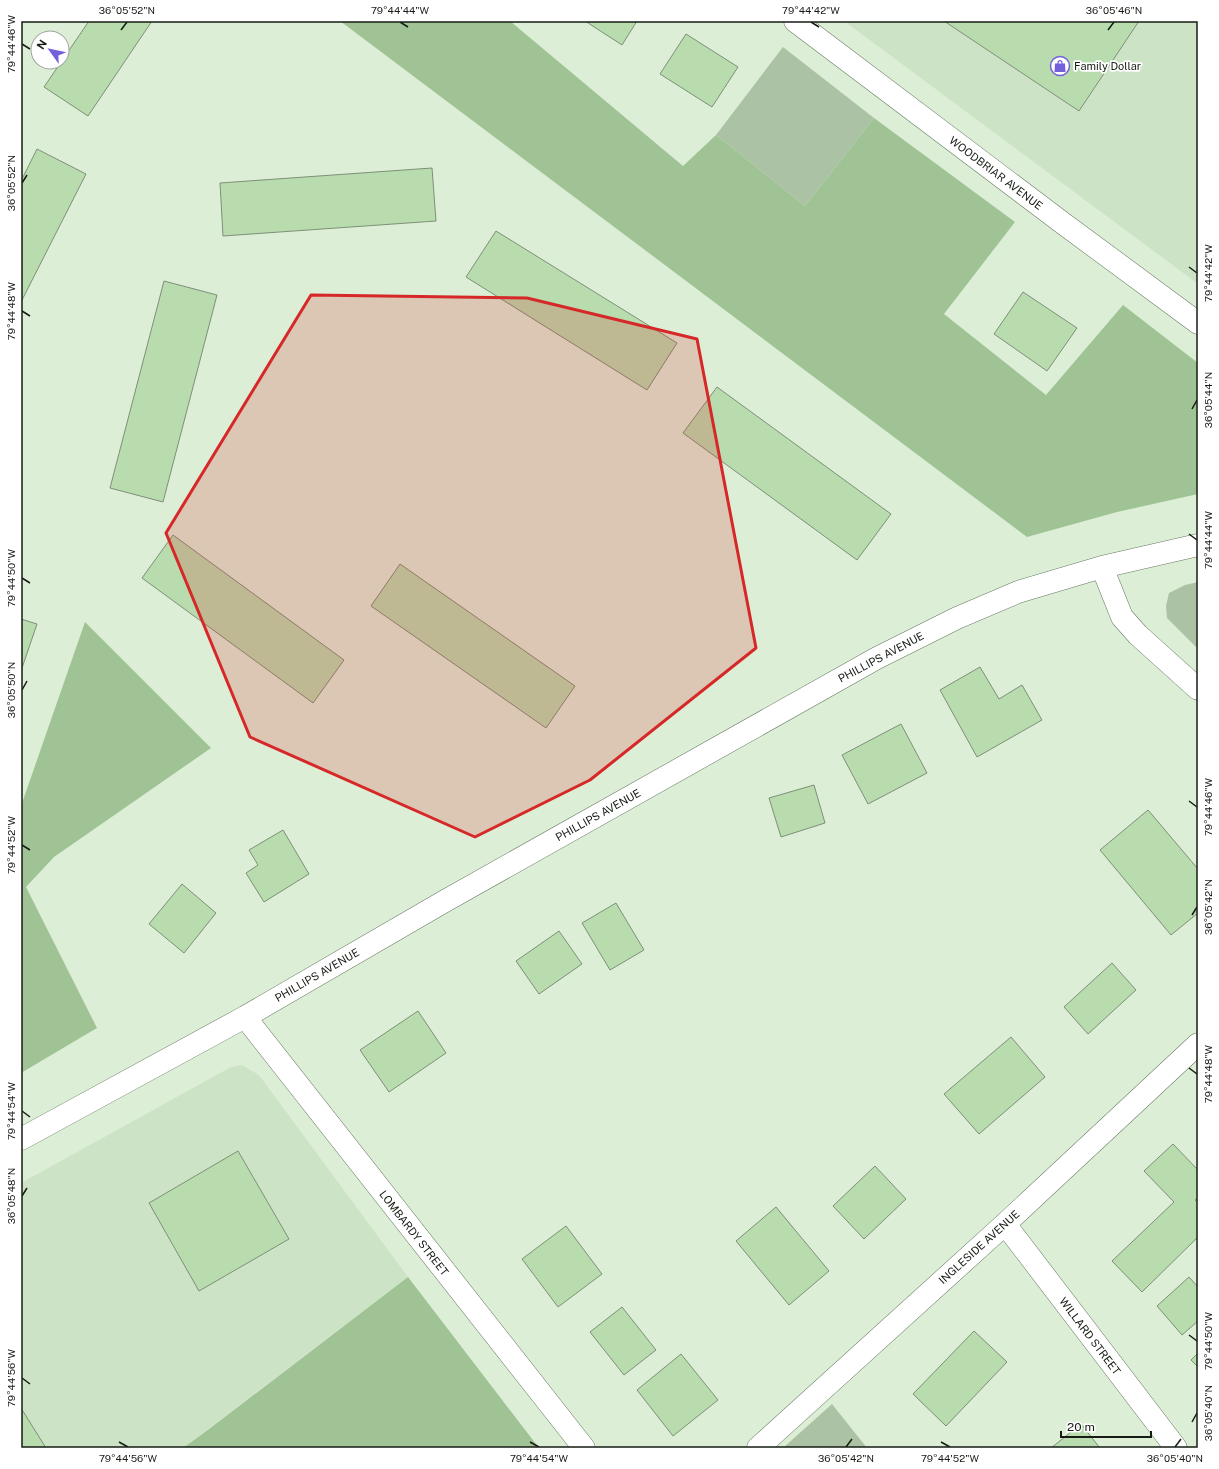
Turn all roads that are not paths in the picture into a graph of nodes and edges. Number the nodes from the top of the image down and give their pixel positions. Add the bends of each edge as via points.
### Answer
1 (795, 21) edge
2 (1198, 323) edge
3 (1198, 545) edge
4 (1102, 567) junction
5 (1198, 689) edge
6 (245, 1017) junction
7 (1198, 1044) edge
8 (21, 1139) edge
9 (1005, 1224) junction
10 (584, 1448) edge
11 (758, 1448) edge
12 (1176, 1448) edge

1 - 2 street, WOODBRIAR AVENUE
3 - 4 street, PHILLIPS AVENUE
4 - 5 street via 1122,617 1138,635
4 - 6 street, PHILLIPS AVENUE via 1018,592 957,618 877,658 445,901
6 - 8 street, PHILLIPS AVENUE
6 - 10 street, LOMBARDY STREET
7 - 9 street, INGLESIDE AVENUE
9 - 11 street, INGLESIDE AVENUE
9 - 12 street, WILLARD STREET

